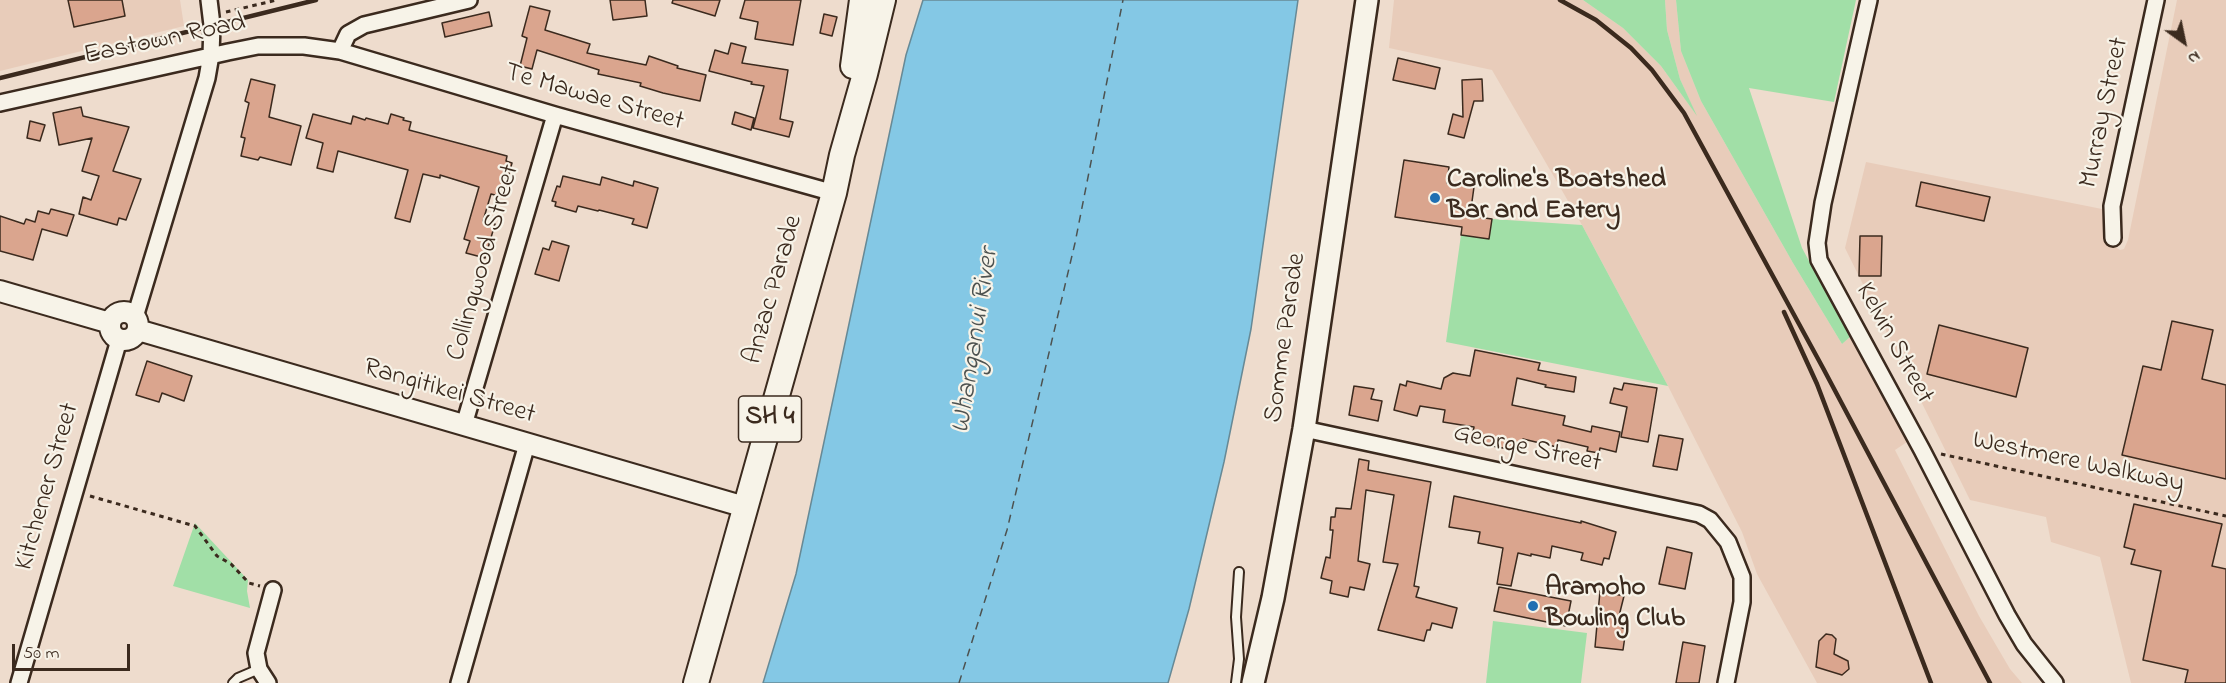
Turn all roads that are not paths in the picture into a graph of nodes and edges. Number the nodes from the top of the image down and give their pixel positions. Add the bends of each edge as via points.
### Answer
1 (209, 0) edge
2 (469, 0) edge
3 (862, 0) edge
4 (883, 0) edge
5 (1367, 0) edge
6 (1869, 0) edge
7 (2156, 0) edge
8 (340, 51) junction
9 (211, 55) junction
10 (0, 103) edge
11 (555, 115) junction
12 (842, 155) junction
13 (834, 192) junction
14 (2113, 238) dead end
15 (0, 291) edge
16 (136, 324) junction
17 (114, 331) junction
18 (464, 425) junction
19 (1304, 429) junction
20 (527, 444) junction
21 (745, 507) junction
22 (1239, 572) dead end
23 (273, 590) road end
24 (259, 669) junction
25 (19, 683) edge
26 (233, 683) edge
27 (268, 683) edge
28 (459, 683) edge
29 (696, 683) edge
30 (1236, 683) edge
31 (1253, 683) edge
32 (1726, 683) edge
33 (2055, 683) edge

1 - 9 street
2 - 8 street via 364,25 348,34
3 - 12 main road, Anzac Parade / SH 4
4 - 12 main road, Anzac Parade / SH 4
5 - 19 main road, Somme Parade
6 - 33 street, Kelvin Street via 1824,203 1818,252 2007,615
7 - 14 street, Murray Street via 2112,206
8 - 9 street, Eastown Road via 282,45
8 - 11 street, Te Mawae Street
9 - 10 street, Eastown Road
9 - 16 street
11 - 13 street, Te Mawae Street
11 - 18 street, Collingwood Street
12 - 13 main road, Anzac Parade / SH 4
13 - 21 main road, Anzac Parade / SH 4
15 - 17 street
16 - 17 street via 129,313 120,313 115,315
16 - 18 street, Rangitikei Street
17 - 25 street, Kitchener Street via 74,491
18 - 20 street, Rangitikei Street
19 - 31 main road, Somme Parade
19 - 32 street, George Street via 1686,509 1710,520 1728,542 1743,589
20 - 21 street, Rangitikei Street
20 - 28 street
21 - 29 main road, Anzac Parade / SH 4
22 - 30 lane
23 - 24 street via 257,645
24 - 26 lane
24 - 27 street

